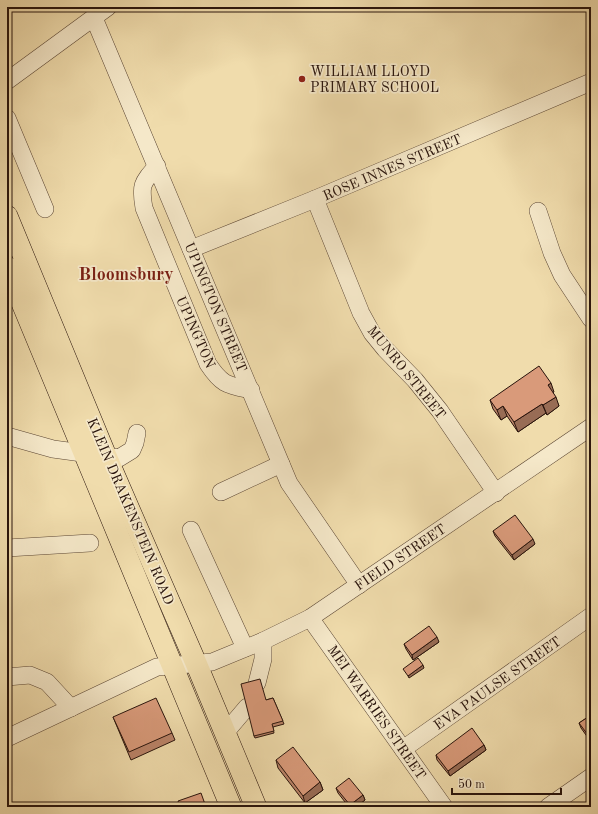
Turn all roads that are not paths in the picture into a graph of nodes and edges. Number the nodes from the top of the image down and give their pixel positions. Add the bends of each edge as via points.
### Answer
1 (108, 7) edge
2 (94, 18) junction
3 (7, 81) edge
4 (591, 82) edge
5 (7, 118) edge
6 (156, 166) junction
7 (315, 199) junction
8 (45, 209) dead end
9 (538, 211) dead end
10 (7, 216) edge
11 (191, 249) junction
12 (7, 267) edge
13 (591, 319) edge
14 (251, 390) junction
15 (591, 427) edge
16 (137, 433) dead end
17 (7, 436) edge
18 (84, 453) junction
19 (106, 456) junction
20 (281, 464) junction
21 (220, 492) dead end
22 (496, 493) junction
23 (191, 530) dead end
24 (90, 543) dead end
25 (7, 548) edge
26 (359, 584) junction
27 (591, 616) edge
28 (310, 618) junction
29 (263, 641) junction
30 (245, 648) junction
31 (196, 663) junction
32 (171, 665) junction
33 (7, 677) edge
34 (257, 683) edge
35 (247, 707) edge
36 (71, 708) junction
37 (225, 733) junction
38 (7, 738) edge
39 (403, 749) junction
40 (591, 776) edge
41 (231, 807) edge
42 (256, 807) edge
43 (444, 807) edge
44 (548, 807) edge

1 - 2 street
2 - 3 street
2 - 6 street, UPINGTON STREET
4 - 7 street, ROSE INNES STREET
5 - 8 street
6 - 11 street, UPINGTON STREET
6 - 14 street, UPINGTON via 144,181 144,208 208,364 227,385
7 - 11 street, ROSE INNES STREET
7 - 22 street, MUNRO STREET via 360,313 372,333 440,411
9 - 13 street via 562,275
10 - 19 main road, KLEIN DRAKENSTEIN ROAD
11 - 14 street, UPINGTON STREET
12 - 18 main road, KLEIN DRAKENSTEIN ROAD
14 - 20 street, UPINGTON STREET
15 - 22 street, FIELD STREET
16 - 19 street via 132,450 119,458
17 - 18 street via 53,449
18 - 19 street
18 - 32 main road, KLEIN DRAKENSTEIN ROAD
19 - 31 main road, KLEIN DRAKENSTEIN ROAD
20 - 21 street
20 - 26 street, UPINGTON STREET via 289,483
22 - 26 street, FIELD STREET
23 - 30 street
24 - 25 street
26 - 28 street, FIELD STREET
27 - 39 street, EVA PAULSE STREET
28 - 29 street, FIELD STREET
28 - 39 street, MEI WARRIES STREET
29 - 30 street, FIELD STREET
29 - 34 street via 263,659
30 - 31 street, FIELD STREET via 212,662
31 - 32 street, FIELD STREET
31 - 37 main road, KLEIN DRAKENSTEIN ROAD
32 - 36 street, FIELD STREET via 157,667
32 - 41 main road, KLEIN DRAKENSTEIN ROAD
33 - 36 street via 30,676 47,682
35 - 37 street
36 - 38 street, FIELD STREET
37 - 42 main road, KLEIN DRAKENSTEIN ROAD
39 - 43 street, MEI WARRIES STREET
40 - 44 street

